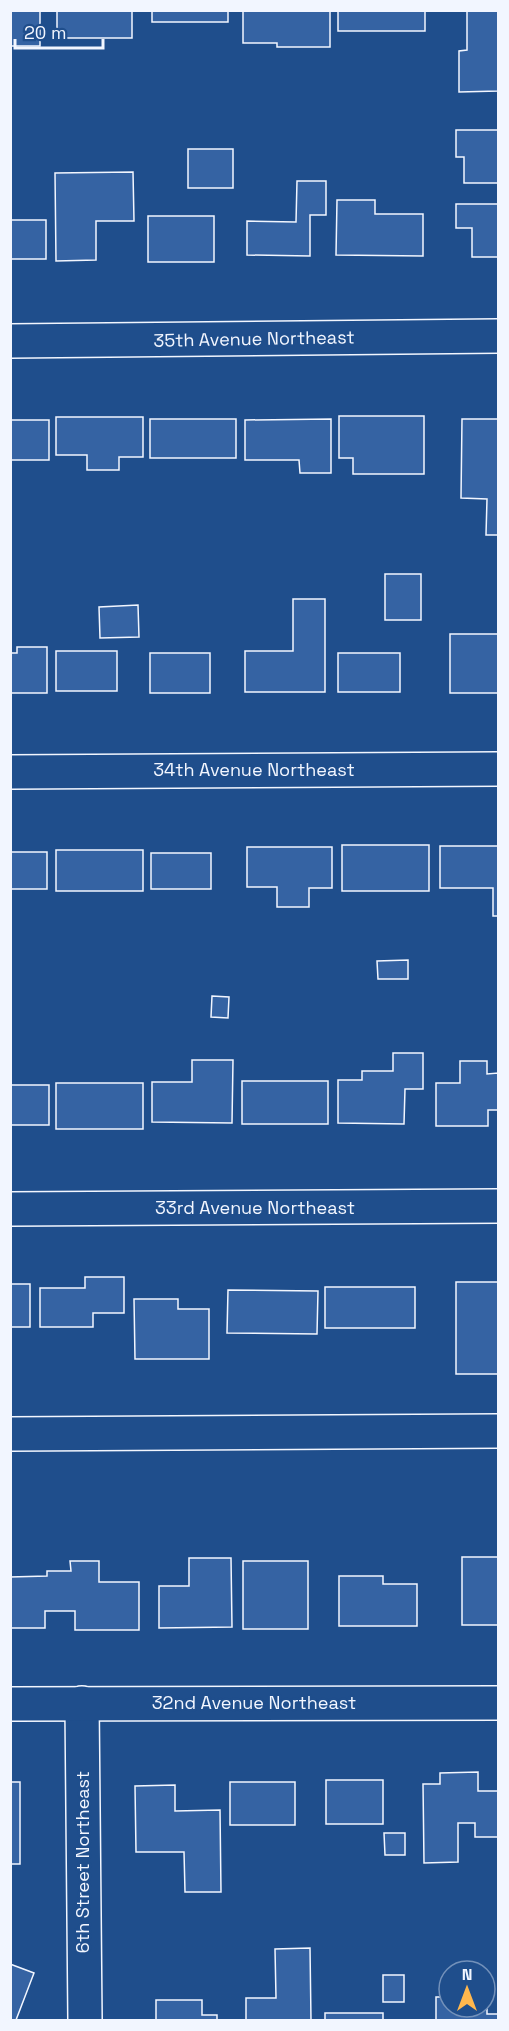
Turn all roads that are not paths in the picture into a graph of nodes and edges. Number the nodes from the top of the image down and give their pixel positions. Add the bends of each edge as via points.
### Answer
1 (498, 336) edge
2 (10, 341) edge
3 (498, 769) edge
4 (10, 772) edge
5 (498, 1206) edge
6 (10, 1209) edge
7 (498, 1431) edge
8 (10, 1434) edge
9 (82, 1703) junction
10 (498, 1703) edge
11 (10, 1704) edge
12 (85, 2020) edge

1 - 2 street, 35th Avenue Northeast
3 - 4 street, 34th Avenue Northeast
5 - 6 street, 33rd Avenue Northeast
7 - 8 street
9 - 10 street, 32nd Avenue Northeast
9 - 11 street, 32nd Avenue Northeast
9 - 12 street, 6th Street Northeast

